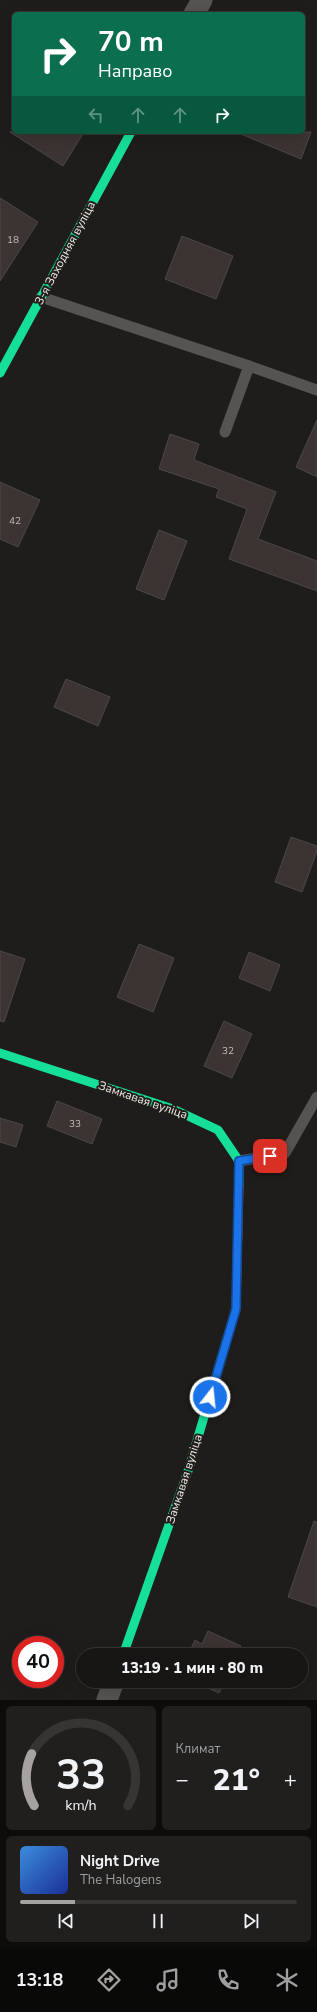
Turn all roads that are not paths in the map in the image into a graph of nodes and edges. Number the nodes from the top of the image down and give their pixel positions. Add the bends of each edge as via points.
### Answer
1 (202, 0) edge
2 (195, 12) edge
3 (130, 134) edge
4 (41, 297) junction
5 (249, 366) junction
6 (0, 373) edge
7 (317, 390) edge
8 (225, 432) dead end
9 (0, 1053) edge
10 (317, 1097) edge
11 (239, 1161) junction
12 (125, 1648) edge
13 (111, 1688) edge
14 (107, 1700) edge

1 - 2 street
3 - 4 street, 3-я Заходняя вуліца
4 - 5 lane
4 - 6 street, 3-я Заходняя вуліца
5 - 7 lane
5 - 8 lane
9 - 11 street, Замкавая вуліца via 173,1109 218,1130
10 - 11 lane via 285,1154
11 - 12 street, Замкавая вуліца via 236,1309 188,1471
13 - 14 street

